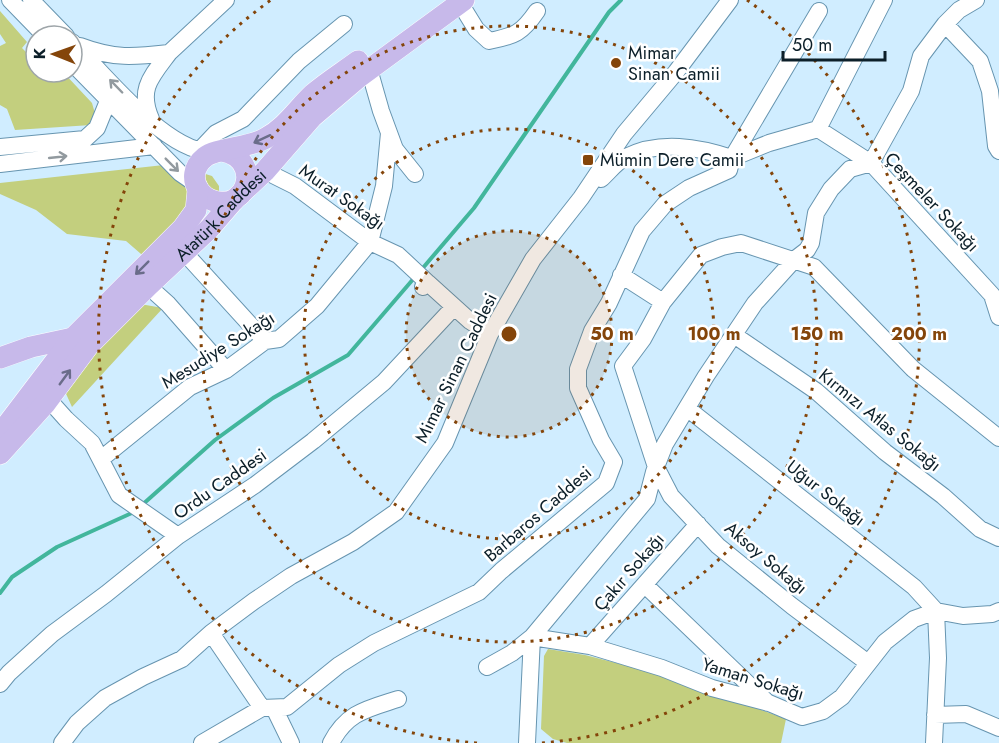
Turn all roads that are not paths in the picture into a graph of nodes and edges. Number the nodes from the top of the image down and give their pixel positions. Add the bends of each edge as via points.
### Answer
1 (10, 0) edge
2 (31, 0) edge
3 (226, 0) edge
4 (730, 0) edge
5 (884, 0) edge
6 (976, 0) edge
7 (455, 1) edge
8 (537, 11) dead end
9 (819, 11) dead end
10 (33, 24) edge
11 (54, 24) edge
12 (344, 24) dead end
13 (945, 24) junction
14 (84, 47) edge
15 (170, 53) junction
16 (84, 54) edge
17 (369, 69) junction
18 (84, 76) edge
19 (108, 101) junction
20 (154, 126) junction
21 (818, 129) junction
22 (389, 133) junction
23 (154, 146) junction
24 (0, 147) edge
25 (212, 151) junction
26 (999, 151) edge
27 (732, 158) junction
28 (871, 163) junction
29 (0, 164) edge
30 (265, 171) junction
31 (415, 174) dead end
32 (197, 186) junction
33 (237, 197) junction
34 (581, 198) junction
35 (370, 243) junction
36 (183, 251) junction
37 (794, 260) junction
38 (621, 275) junction
39 (148, 286) junction
40 (663, 302) junction
41 (454, 308) junction
42 (999, 317) edge
43 (490, 334) junction
44 (734, 335) junction
45 (81, 341) junction
46 (266, 341) junction
47 (0, 358) edge
48 (226, 370) junction
49 (49, 400) junction
50 (688, 409) junction
51 (0, 434) edge
52 (999, 438) edge
53 (0, 454) edge
54 (101, 459) junction
55 (656, 467) junction
56 (698, 524) junction
57 (178, 536) junction
58 (999, 538) edge
59 (645, 585) junction
60 (936, 611) junction
61 (999, 611) edge
62 (211, 633) junction
63 (532, 638) junction
64 (590, 646) junction
65 (868, 663) junction
66 (487, 667) dead end
67 (0, 684) edge
68 (398, 699) dead end
69 (769, 703) junction
70 (262, 708) junction
71 (935, 715) junction
72 (999, 728) edge
73 (62, 743) edge
74 (202, 743) edge
75 (291, 743) edge
76 (331, 743) edge
77 (527, 743) edge
78 (934, 743) edge

1 - 10 street
2 - 11 street
3 - 15 street
4 - 34 street, Mimar Sinan Caddesi via 624,134
5 - 21 street
6 - 13 street
7 - 8 street via 489,41 525,29
7 - 17 main road, Atatürk Caddesi
7 -> 25 main road, Atatürk Caddesi via 312,95 289,121 265,139
9 - 27 street
12 - 25 street via 299,61 243,119 216,133
13 - 26 street via 980,61 990,91
13 - 28 street via 921,56 911,92
14 - 15 street via 128,58
15 - 20 street via 149,80 145,105
20 -> 16 street
17 - 22 street, Mesudiye Sokağı
17 - 30 main road, Atatürk Caddesi via 312,117
18 - 19 street
19 - 23 street
19 - 24 street via 97,128 85,139
20 - 25 street via 181,143
21 - 27 street, Barbaros Caddesi
21 - 28 street, Çeşmeler Sokağı
22 - 31 street, Mesudiye Sokağı via 395,149
22 - 35 street, Mesudiye Sokağı via 384,186
29 -> 23 street
23 -> 32 street
25 - 32 main road via 196,168
25 - 33 main road via 235,155 242,161 246,185
27 - 34 street via 703,148 662,146 625,157
27 - 38 street, Barbaros Caddesi via 729,170 665,204 642,231
28 - 37 street via 850,169 831,189 816,213 811,243
28 - 42 street, Çeşmeler Sokağı via 992,295
30 - 33 main road, Atatürk Caddesi
30 - 35 street, Murat Sokağı via 295,186
32 - 33 main road via 204,197 216,203
32 -> 45 main road, Atatürk Caddesi via 196,210 183,228
33 - 36 main road, Atatürk Caddesi
34 - 43 street, Mimar Sinan Caddesi via 533,259
35 - 41 street, Murat Sokağı via 398,255 425,285
35 - 46 street, Mesudiye Sokağı via 317,306 279,339
36 - 39 main road, Atatürk Caddesi
36 - 46 street
37 - 40 street via 741,243 722,247 701,255
37 - 44 street
37 - 52 street via 814,267 913,369
38 - 40 street
38 - 70 street, Barbaros Caddesi via 591,331 578,369 578,388 614,462 606,483 478,592 374,643 339,665 287,707
39 - 45 main road, Atatürk Caddesi
39 - 48 street
40 - 55 street, Aksoy Sokağı via 623,366
41 - 43 street
41 - 57 street, Ordu Caddesi via 384,382 313,441
43 - 62 street, Mimar Sinan Caddesi via 445,442 396,512 353,542 291,576
44 - 50 street
44 - 58 street, Kırmızı Atlas Sokağı via 816,391 980,529
45 - 47 main road via 31,347
49 -> 45 main road, Atatürk Caddesi
45 - 51 main road, Atatürk Caddesi
46 - 48 street, Mesudiye Sokağı
48 - 54 street, Mesudiye Sokağı via 190,387
49 - 53 main road, Atatürk Caddesi
49 - 54 street via 93,443
50 - 55 street via 665,444
50 - 60 street, Uğur Sokağı via 914,587
54 - 57 street via 119,495
55 - 56 street, Aksoy Sokağı via 671,496
55 - 63 street via 647,499
56 - 59 street, Çakır Sokağı
56 - 65 street, Aksoy Sokağı via 764,584
57 - 67 street, Ordu Caddesi via 52,634
59 - 64 street, Çakır Sokağı
59 - 69 street
60 - 61 street via 963,616
60 - 65 street, Yaman Sokağı via 902,628
60 - 71 street
62 - 70 street
62 - 73 street, Mimar Sinan Caddesi via 182,659 105,698
63 - 64 street, Yaman Sokağı
63 - 66 street
63 - 77 street
64 - 69 street, Yaman Sokağı via 712,688
65 - 69 street, Yaman Sokağı via 842,697 823,711 802,717
68 - 76 street via 350,718 339,727
70 - 74 street, Barbaros Caddesi
70 - 75 street via 274,708
71 - 72 street via 966,714
71 - 78 street

